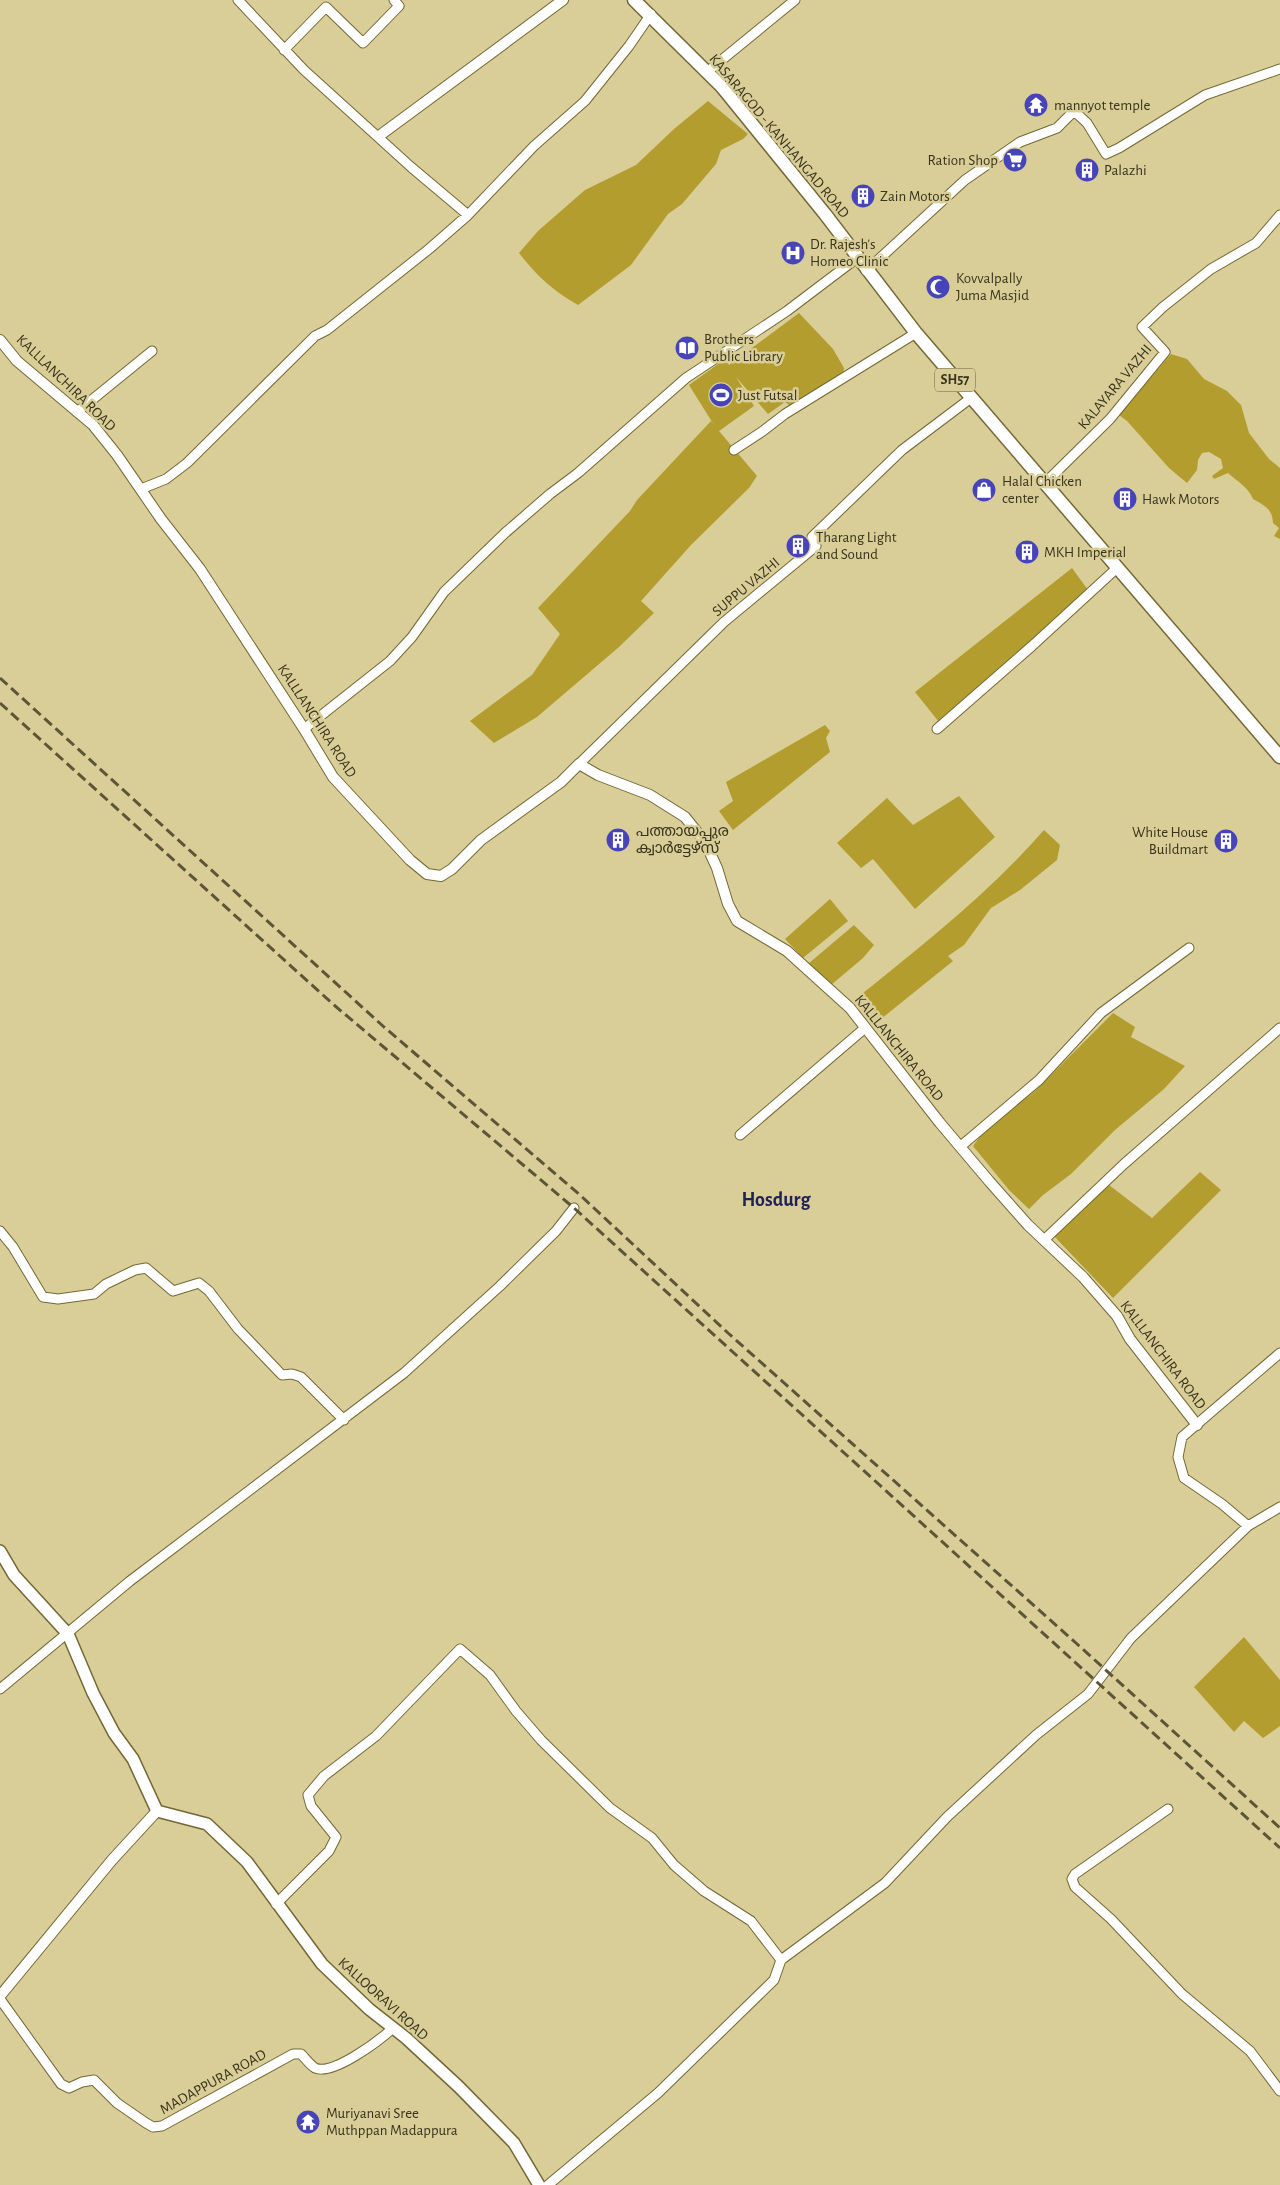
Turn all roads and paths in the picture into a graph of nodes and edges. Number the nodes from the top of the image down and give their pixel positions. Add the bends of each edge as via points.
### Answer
1 (238, 0) edge
2 (394, 0) edge
3 (563, 0) edge
4 (634, 0) edge
5 (795, 0) edge
6 (650, 14) junction
7 (284, 50) junction
8 (1280, 69) edge
9 (707, 72) junction
10 (379, 136) junction
11 (468, 215) junction
12 (1280, 215) edge
13 (856, 258) junction
14 (866, 271) junction
15 (916, 333) junction
16 (0, 340) edge
17 (152, 350) dead end
18 (971, 398) junction
19 (77, 412) junction
20 (734, 450) dead end
21 (1044, 484) junction
22 (141, 489) junction
23 (1117, 568) junction
24 (936, 728) dead end
25 (304, 729) junction
26 (1280, 757) edge
27 (580, 764) junction
28 (1189, 948) dead end
29 (865, 1028) junction
30 (1280, 1028) edge
31 (740, 1135) dead end
32 (961, 1146) junction
33 (574, 1208) dead end
34 (0, 1231) edge
35 (1044, 1240) junction
36 (1280, 1354) edge
37 (344, 1420) junction
38 (1197, 1425) junction
39 (1280, 1507) edge
40 (1248, 1526) junction
41 (0, 1551) edge
42 (68, 1634) junction
43 (0, 1689) edge
44 (1168, 1809) dead end
45 (157, 1811) junction
46 (276, 1904) junction
47 (782, 1960) junction
48 (0, 1997) edge
49 (393, 2028) junction
50 (1280, 2091) edge
51 (539, 2185) edge
52 (548, 2185) edge

1 - 7 street
2 - 7 street via 400,6 362,43 326,7
3 - 10 street
4 - 6 main road, KASARAGOD - KANHANGAD ROAD / SH57
5 - 9 street
6 - 9 main road, KASARAGOD - KANHANGAD ROAD / SH57
6 - 11 street via 585,101 534,146
7 - 10 street
8 - 14 street via 1205,95 1106,154 1087,124 1074,112 1058,128 1020,142 965,180
9 - 13 main road, KASARAGOD - KANHANGAD ROAD / SH57 via 825,214
10 - 11 street
11 - 22 street via 408,266 315,336 187,463 166,479
12 - 21 street, KALAYARA VAZHI via 1256,243 1211,268 1142,328 1165,352 1110,419
13 - 14 main road, KASARAGOD - KANHANGAD ROAD / SH57
13 - 25 street via 787,311 686,378 484,552 444,592 412,637 390,661
14 - 15 main road, KASARAGOD - KANHANGAD ROAD / SH57
15 - 18 main road, KASARAGOD - KANHANGAD ROAD / SH57
15 - 20 street via 785,414
16 - 19 street, KALLLANCHIRA ROAD via 17,361
17 - 19 street
18 - 21 main road, KASARAGOD - KANHANGAD ROAD / SH57
18 - 27 street, SUPPU VAZHI via 902,450 812,537 816,546 724,622
19 - 22 street, KALLLANCHIRA ROAD via 93,425
21 - 23 main road, KASARAGOD - KANHANGAD ROAD / SH57
22 - 25 street, KALLLANCHIRA ROAD via 200,569
23 - 24 street via 1044,636
23 - 26 main road, KASARAGOD - KANHANGAD ROAD / SH57
25 - 27 street, KALLLANCHIRA ROAD via 333,777 410,860 427,874 441,876 481,840 561,782
27 - 29 street, KALLLANCHIRA ROAD via 598,775 650,795 685,817 705,842 737,921 787,951 850,1008
28 - 32 street via 1101,1013 1040,1080
29 - 31 street
29 - 32 street, KALLLANCHIRA ROAD
30 - 35 street via 1124,1164
32 - 35 street, KALLLANCHIRA ROAD
33 - 37 street via 556,1231 500,1286 404,1373
34 - 37 street via 13,1246 43,1297 58,1299 94,1294 106,1284 146,1268 173,1291 199,1282 282,1375 301,1377
35 - 38 street, KALLLANCHIRA ROAD via 1117,1316 1130,1339
36 - 38 street
37 - 42 street via 130,1581
38 - 40 street via 1182,1437 1178,1457 1184,1478
39 - 40 street
40 - 47 street via 1131,1638 1088,1694 1036,1735 947,1817 885,1883
41 - 42 main road via 14,1575
42 - 43 street
42 - 45 main road via 93,1693 114,1733 133,1759
44 - 50 street via 1076,1874 1072,1879 1075,1887 1111,1919 1182,1994 1250,2051
45 - 46 main road, KALLOORAVI ROAD via 207,1824 247,1862
45 - 48 street via 112,1860
46 - 47 street via 318,1863 336,1837 310,1806 308,1795 324,1776 376,1736 460,1649 490,1675 541,1740 610,1808 652,1838 674,1865 704,1891 752,1921
46 - 49 main road, KALLOORAVI ROAD via 322,1964
47 - 52 street via 774,1980 665,2086
48 - 49 street, MADAPPURA ROAD via 61,2084 69,2088 94,2080 116,2103 153,2127 162,2126 293,2054 301,2054 314,2068 324,2069 369,2049
49 - 51 main road, KALLOORAVI ROAD via 459,2087 514,2143

